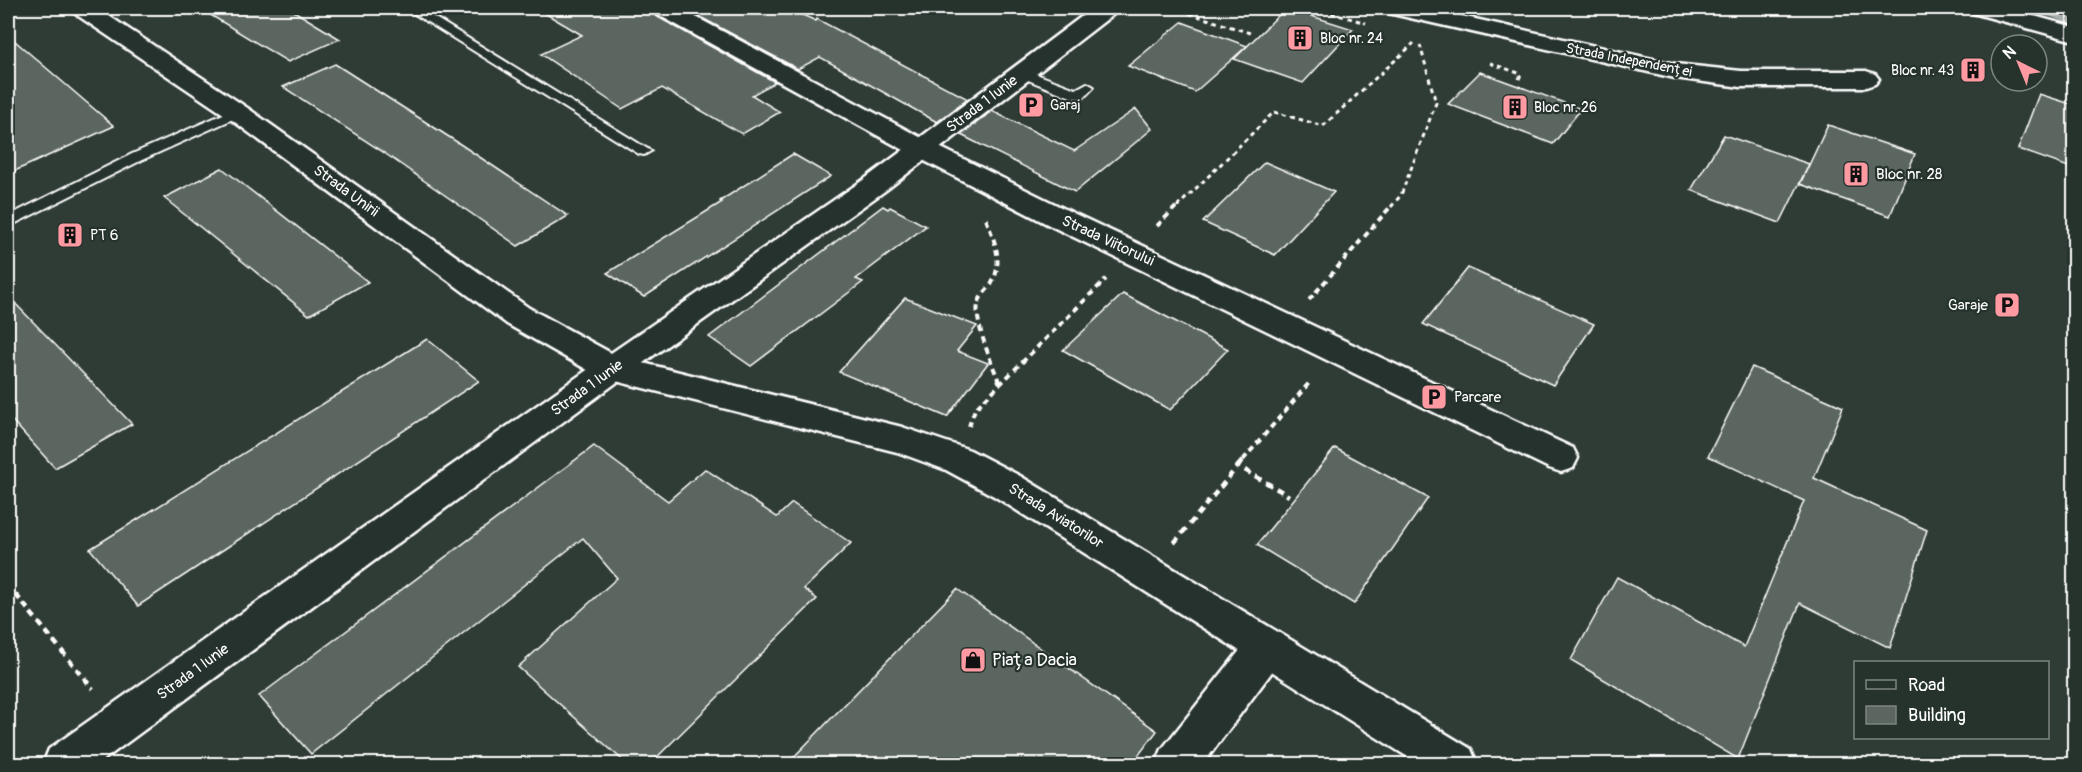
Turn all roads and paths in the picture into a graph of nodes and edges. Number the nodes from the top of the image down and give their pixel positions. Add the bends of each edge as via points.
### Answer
1 (82, 8) edge
2 (411, 8) edge
3 (663, 8) edge
4 (1107, 8) edge
5 (1173, 8) edge
6 (1397, 8) edge
7 (1981, 8) edge
8 (1250, 33) dead end
9 (2074, 34) edge
10 (1480, 60) dead end
11 (1023, 73) junction
12 (1866, 79) dead end
13 (1518, 82) dead end
14 (1087, 87) dead end
15 (237, 112) junction
16 (922, 149) junction
17 (644, 151) dead end
18 (980, 210) dead end
19 (8, 222) edge
20 (1132, 252) junction
21 (1287, 325) junction
22 (612, 369) junction
23 (1309, 383) dead end
24 (1000, 384) junction
25 (1561, 458) dead end
26 (958, 460) junction
27 (1238, 466) junction
28 (1289, 496) dead end
29 (1148, 573) junction
30 (8, 585) edge
31 (1266, 648) junction
32 (121, 724) junction
33 (64, 765) edge
34 (154, 765) edge
35 (1177, 765) edge
36 (1456, 765) edge

1 - 15 street, Strada Unirii
2 - 17 lane
3 - 16 street, Strada Viitorului
4 - 11 street, Strada 1 Iunie
5 - 8 path
6 - 12 street, Strada Independenței via 1675,71 1741,79
7 - 9 street
10 - 13 path via 1521,74
11 - 14 lane via 1078,95
11 - 16 street, Strada 1 Iunie
15 - 19 lane
15 - 22 street, Strada Unirii via 518,316
16 - 20 street, Strada Viitorului
16 - 22 street, Strada 1 Iunie
18 - 24 path via 1000,258 997,276 978,304 982,338
20 - 21 street, Strada Viitorului
20 - 21 path via 1274,112 1323,126 1419,38 1436,103 1401,195
20 - 24 path
21 - 25 street, Strada Viitorului
22 - 26 street, Strada Aviatorilor via 902,440
22 - 32 street, Strada 1 Iunie
23 - 27 path
24 - 26 path via 975,409
26 - 29 street, Strada Aviatorilor
27 - 28 path
27 - 29 path
29 - 31 street, Strada Aviatorilor
30 - 32 path
31 - 35 street
31 - 36 street, Strada Aviatorilor
32 - 33 street, Strada 1 Iunie
32 - 34 path

